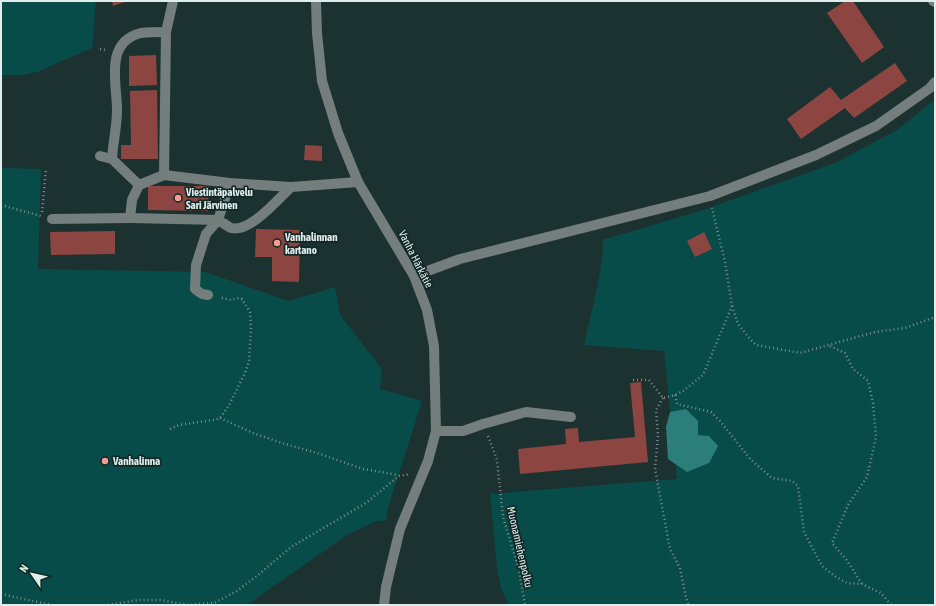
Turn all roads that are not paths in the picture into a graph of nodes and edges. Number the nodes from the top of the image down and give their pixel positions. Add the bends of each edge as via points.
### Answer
1 (173, 1) edge
2 (316, 1) edge
3 (166, 32) junction
4 (935, 82) edge
5 (100, 156) dead end
6 (112, 159) junction
7 (164, 175) junction
8 (358, 182) junction
9 (230, 183) junction
10 (139, 185) junction
11 (291, 187) junction
12 (47, 218) road end
13 (130, 218) junction
14 (218, 220) junction
15 (414, 276) junction
16 (208, 295) road end
17 (571, 416) dead end
18 (436, 431) junction
19 (384, 605) edge

1 - 3 street
2 - 8 street, Vanha Härkätie via 322,81 338,133
3 - 6 street via 141,34 128,39 119,49 114,62 117,111
3 - 7 street
4 - 15 street via 876,126 816,155 710,196 460,258
5 - 6 street
6 - 10 street
7 - 9 street
7 - 10 street
8 - 11 street
8 - 15 street, Vanha Härkätie
9 - 11 street
9 - 14 street
10 - 13 street via 132,200
11 - 14 street via 246,227 232,228
12 - 13 street
13 - 14 street
14 - 16 street via 206,234 196,265 195,288
15 - 18 street, Vanha Härkätie via 427,310 434,346
17 - 18 street via 526,412 463,431
18 - 19 street, Vanha Härkätie via 428,461 400,529

